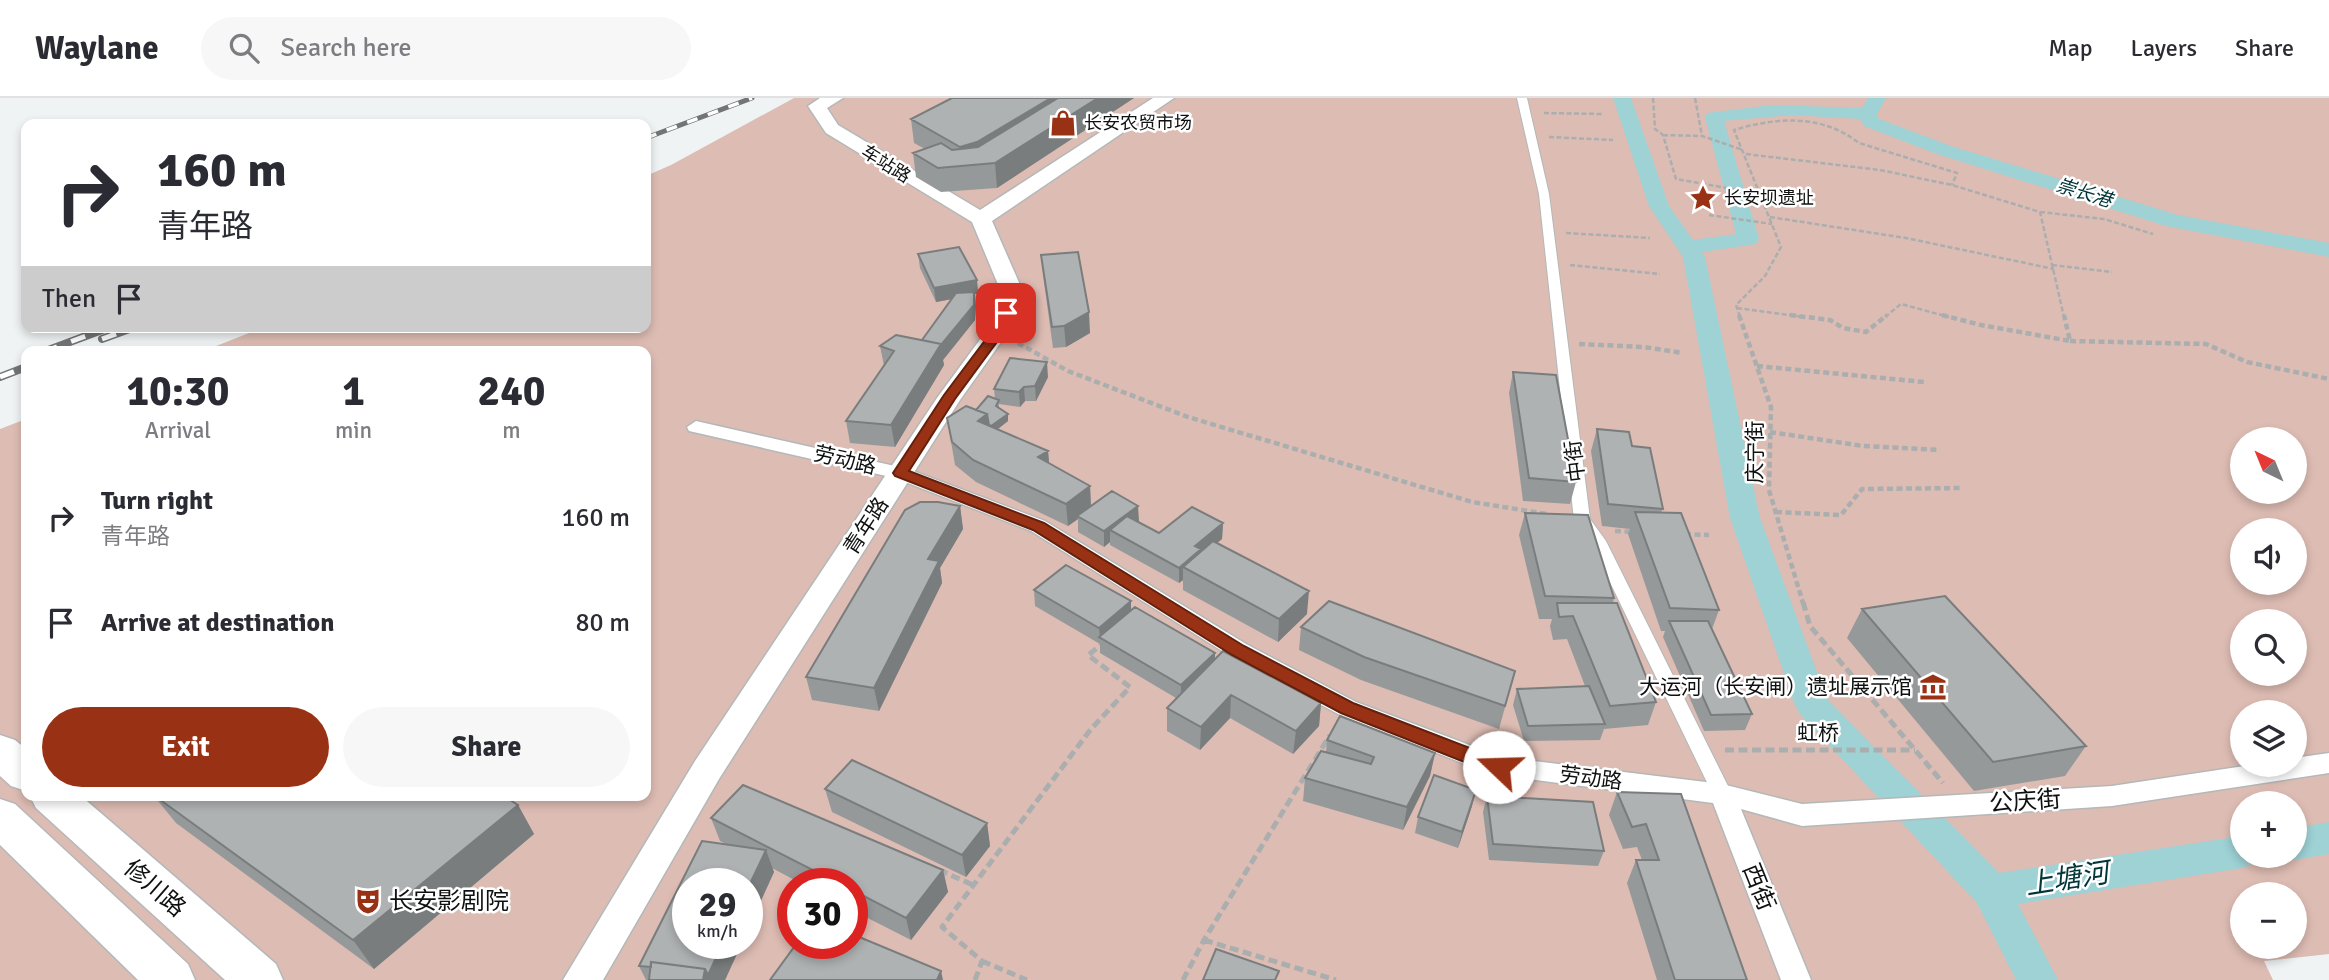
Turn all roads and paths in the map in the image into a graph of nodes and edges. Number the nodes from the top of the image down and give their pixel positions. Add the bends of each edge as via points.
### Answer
1 (834, 98) edge
2 (1165, 98) edge
3 (1653, 98) edge
4 (1695, 98) edge
5 (1524, 105) edge
6 (1602, 114) dead end
7 (1531, 135) junction
8 (1663, 135) junction
9 (1702, 136) junction
10 (1613, 140) dead end
11 (1745, 152) junction
12 (1952, 185) junction
13 (1761, 194) junction
14 (2040, 212) junction
15 (1709, 215) dead end
16 (1769, 217) junction
17 (981, 219) junction
18 (1771, 224) junction
19 (1548, 232) junction
20 (2153, 234) dead end
21 (1650, 238) dead end
22 (1552, 263) junction
23 (2053, 267) junction
24 (2112, 272) dead end
25 (1660, 274) dead end
26 (1737, 308) junction
27 (998, 331) junction
28 (2070, 341) junction
29 (1561, 343) junction
30 (1683, 353) dead end
31 (1757, 366) junction
32 (2329, 379) edge
33 (1924, 383) dead end
34 (696, 426) dead end
35 (1770, 432) junction
36 (1940, 450) dead end
37 (901, 473) junction
38 (1963, 488) dead end
39 (1776, 512) junction
40 (1586, 525) junction
41 (1643, 532) edge
42 (1682, 534) edge
43 (1709, 535) dead end
44 (1107, 641) edge
45 (1347, 708) junction
46 (1756, 749) dead end
47 (1916, 750) junction
48 (0, 751) edge
49 (2329, 763) edge
50 (21, 770) edge
51 (1722, 794) junction
52 (57, 801) edge
53 (1961, 805) junction
54 (0, 817) edge
55 (935, 869) edge
56 (974, 885) junction
57 (1204, 940) junction
58 (982, 961) junction
59 (171, 980) edge
60 (260, 980) edge
61 (582, 980) edge
62 (975, 980) edge
63 (1027, 980) edge
64 (1183, 980) edge
65 (1336, 980) edge
66 (1796, 980) edge

1 - 17 street, 车站路 via 817,106 831,129
2 - 17 street
3 - 8 path via 1655,129
4 - 9 path
5 - 6 path
5 - 7 street, 中街
7 - 10 path
7 - 19 street, 中街
8 - 9 path
8 - 13 path via 1676,179
9 - 11 path
11 - 12 path
11 - 12 path via 1734,130 1782,119 1808,121 1852,135 1860,143 1957,173
11 - 13 path
12 - 14 path
13 - 16 path
14 - 20 path via 2104,219
14 - 23 path
15 - 18 path
16 - 18 path
16 - 23 path
17 - 27 street, 青年路 via 1013,294
18 - 26 path via 1781,247 1765,276
19 - 21 path
19 - 22 street, 中街
22 - 25 path
22 - 29 street, 中街
23 - 24 path
23 - 28 path
26 - 28 path via 1830,320 1866,332 1900,304
26 - 31 path, 庆宁街
27 - 37 street, 青年路
27 - 40 path via 1068,371 1188,416 1472,502
28 - 32 path via 2206,344 2247,362
29 - 30 path
29 - 40 street, 中街
31 - 33 path
31 - 35 path, 庆宁街 via 1770,407
34 - 37 street, 劳动路
35 - 36 path via 1863,446
35 - 39 path, 庆宁街 via 1769,490
37 - 45 street, 劳动路 via 1038,526 1238,650
37 - 61 street, 青年路 via 707,770
38 - 39 path via 1862,489 1841,515
39 - 47 path, 庆宁街 via 1810,626
40 - 41 path
40 - 51 street, 中街
42 - 43 path
44 - 56 path via 1088,655 1130,687 1091,729
45 - 51 street, 劳动路 via 1499,767
45 - 57 path
46 - 47 path, 虹桥
47 - 53 path, 庆宁街
48 - 50 main road
49 - 53 street, 公庆街 via 2112,796
51 - 53 street, 公庆街 via 1802,815
51 - 66 street, 西街
52 - 60 main road, 修川路
54 - 59 main road
55 - 56 path
56 - 58 path via 942,927
57 - 64 path
57 - 65 path
58 - 62 path
58 - 63 path

